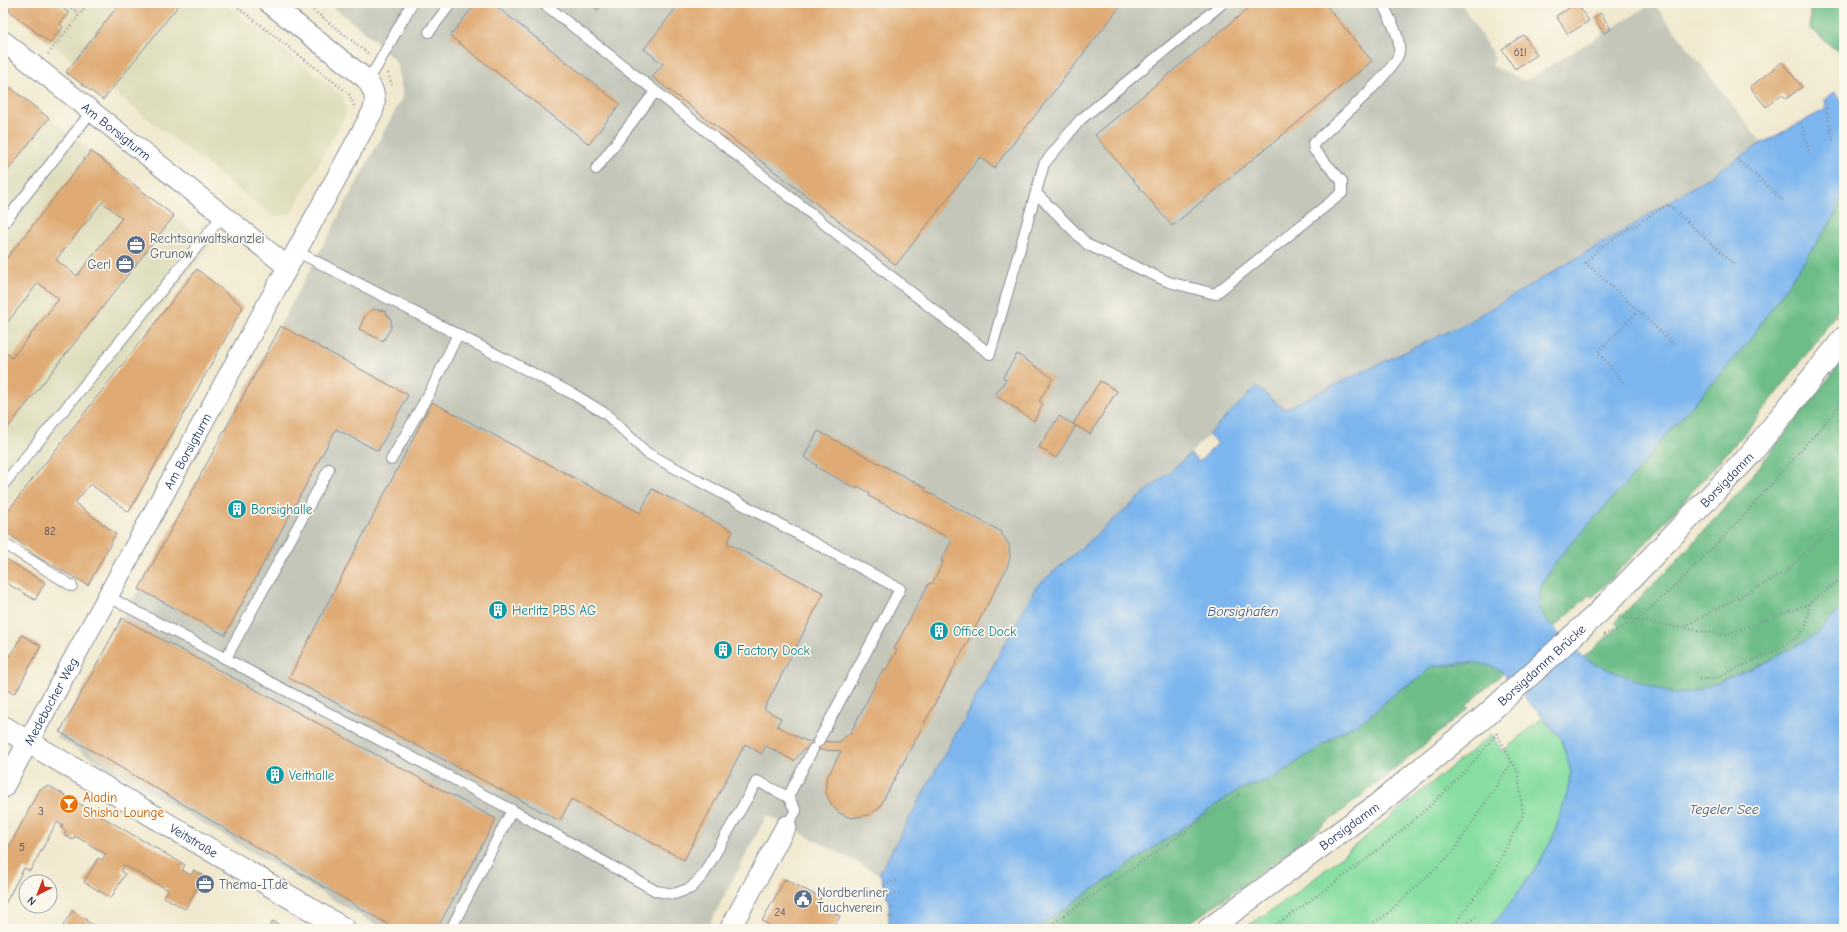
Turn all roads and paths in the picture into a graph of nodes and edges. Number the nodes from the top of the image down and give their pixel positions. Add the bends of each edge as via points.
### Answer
1 (65, 3) edge
2 (88, 3) edge
3 (232, 3) edge
4 (270, 3) edge
5 (412, 3) edge
6 (451, 3) edge
7 (544, 3) edge
8 (1223, 3) edge
9 (1382, 3) edge
10 (80, 14) junction
11 (429, 32) dead end
12 (3, 41) edge
13 (45, 58) dead end
14 (366, 79) junction
15 (655, 92) junction
16 (1826, 108) dead end
17 (92, 111) junction
18 (353, 113) dead end
19 (1802, 123) dead end
20 (1833, 141) dead end
21 (1810, 156) dead end
22 (1737, 159) dead end
23 (596, 169) dead end
24 (1036, 193) junction
25 (1784, 201) dead end
26 (223, 215) junction
27 (3, 224) edge
28 (292, 259) junction
29 (1736, 266) dead end
30 (1638, 311) junction
31 (458, 334) junction
32 (1844, 338) edge
33 (1675, 345) dead end
34 (1623, 382) dead end
35 (1844, 400) edge
36 (391, 460) dead end
37 (329, 469) dead end
38 (3, 485) edge
39 (1844, 516) edge
40 (3, 543) edge
41 (1844, 576) edge
42 (72, 586) dead end
43 (107, 596) junction
44 (1809, 604) junction
45 (1599, 612) joint
46 (1636, 621) junction
47 (1680, 628) junction
48 (86, 636) joint
49 (1600, 636) dead end
50 (226, 658) junction
51 (1699, 679) dead end
52 (1484, 717) joint
53 (3, 727) edge
54 (28, 742) junction
55 (1513, 760) junction
56 (3, 788) edge
57 (1240, 794) dead end
58 (788, 797) junction
59 (512, 810) junction
60 (786, 826) joint
61 (898, 880) dead end
62 (884, 885) dead end
63 (902, 892) dead end
64 (887, 896) dead end
65 (896, 908) dead end
66 (890, 909) dead end
67 (1477, 916) dead end
68 (889, 917) dead end
69 (897, 917) dead end
70 (1453, 926) junction
71 (889, 927) dead end
72 (898, 927) dead end
73 (344, 929) edge
74 (451, 929) edge
75 (730, 929) edge
76 (1044, 929) edge
77 (1209, 929) edge
78 (1270, 929) edge
79 (1364, 929) edge
80 (1448, 929) edge
81 (1459, 929) edge

1 - 10 path
2 - 10 path
3 - 18 path via 349,94 354,106
4 - 14 street, Am Borsigturm
5 - 14 lane via 376,68
6 - 11 lane
7 - 15 lane
8 - 24 lane via 1080,120 1044,164
9 - 24 lane via 1399,41 1400,54 1388,71 1313,144 1314,150 1342,181 1342,193 1215,294 1169,282 1088,245
10 - 13 path
12 - 17 street, Am Borsigturm
14 - 28 street, Am Borsigturm via 375,94 373,111
15 - 23 lane
15 - 24 lane via 990,354
16 - 20 path
17 - 26 street, Am Borsigturm
17 - 27 lane
19 - 21 path
22 - 25 path
26 - 28 street, Am Borsigturm
26 - 38 lane
28 - 31 lane
28 - 43 street, Am Borsigturm
29 - 30 path via 1668,204 1598,249 1586,263
30 - 33 path
30 - 34 path via 1598,352
31 - 36 lane
31 - 58 lane via 606,414 647,453 900,588
32 - 45 street, Borsigdamm via 1749,456
35 - 46 path via 1738,523
37 - 50 lane
39 - 47 path via 1784,573
40 - 42 lane
41 - 44 path
43 - 48 street, Am Borsigturm
43 - 50 lane
44 - 47 path via 1725,635
44 - 51 path via 1807,622 1800,636 1714,679
45 - 52 street, Borsigdamm Brücke
46 - 47 path
46 - 49 path
48 - 54 street, Medebacher Weg
50 - 59 lane
52 - 77 street, Borsigdamm via 1377,805
53 - 54 street, Veitstraße
54 - 56 street, Medebacher Weg
54 - 73 street, Veitstraße
55 - 70 path via 1518,772 1523,815 1495,870
55 - 78 path via 1497,732 1438,798 1405,827 1320,894
55 - 79 path via 1453,852 1386,915
57 - 76 path
58 - 59 lane via 757,781 703,875 691,888 674,894 656,891
58 - 60 lane via 796,811
59 - 74 lane
60 - 75 street
61 - 62 path
63 - 64 path
65 - 66 path
67 - 81 path
68 - 69 path
70 - 80 path
70 - 81 path
71 - 72 path

